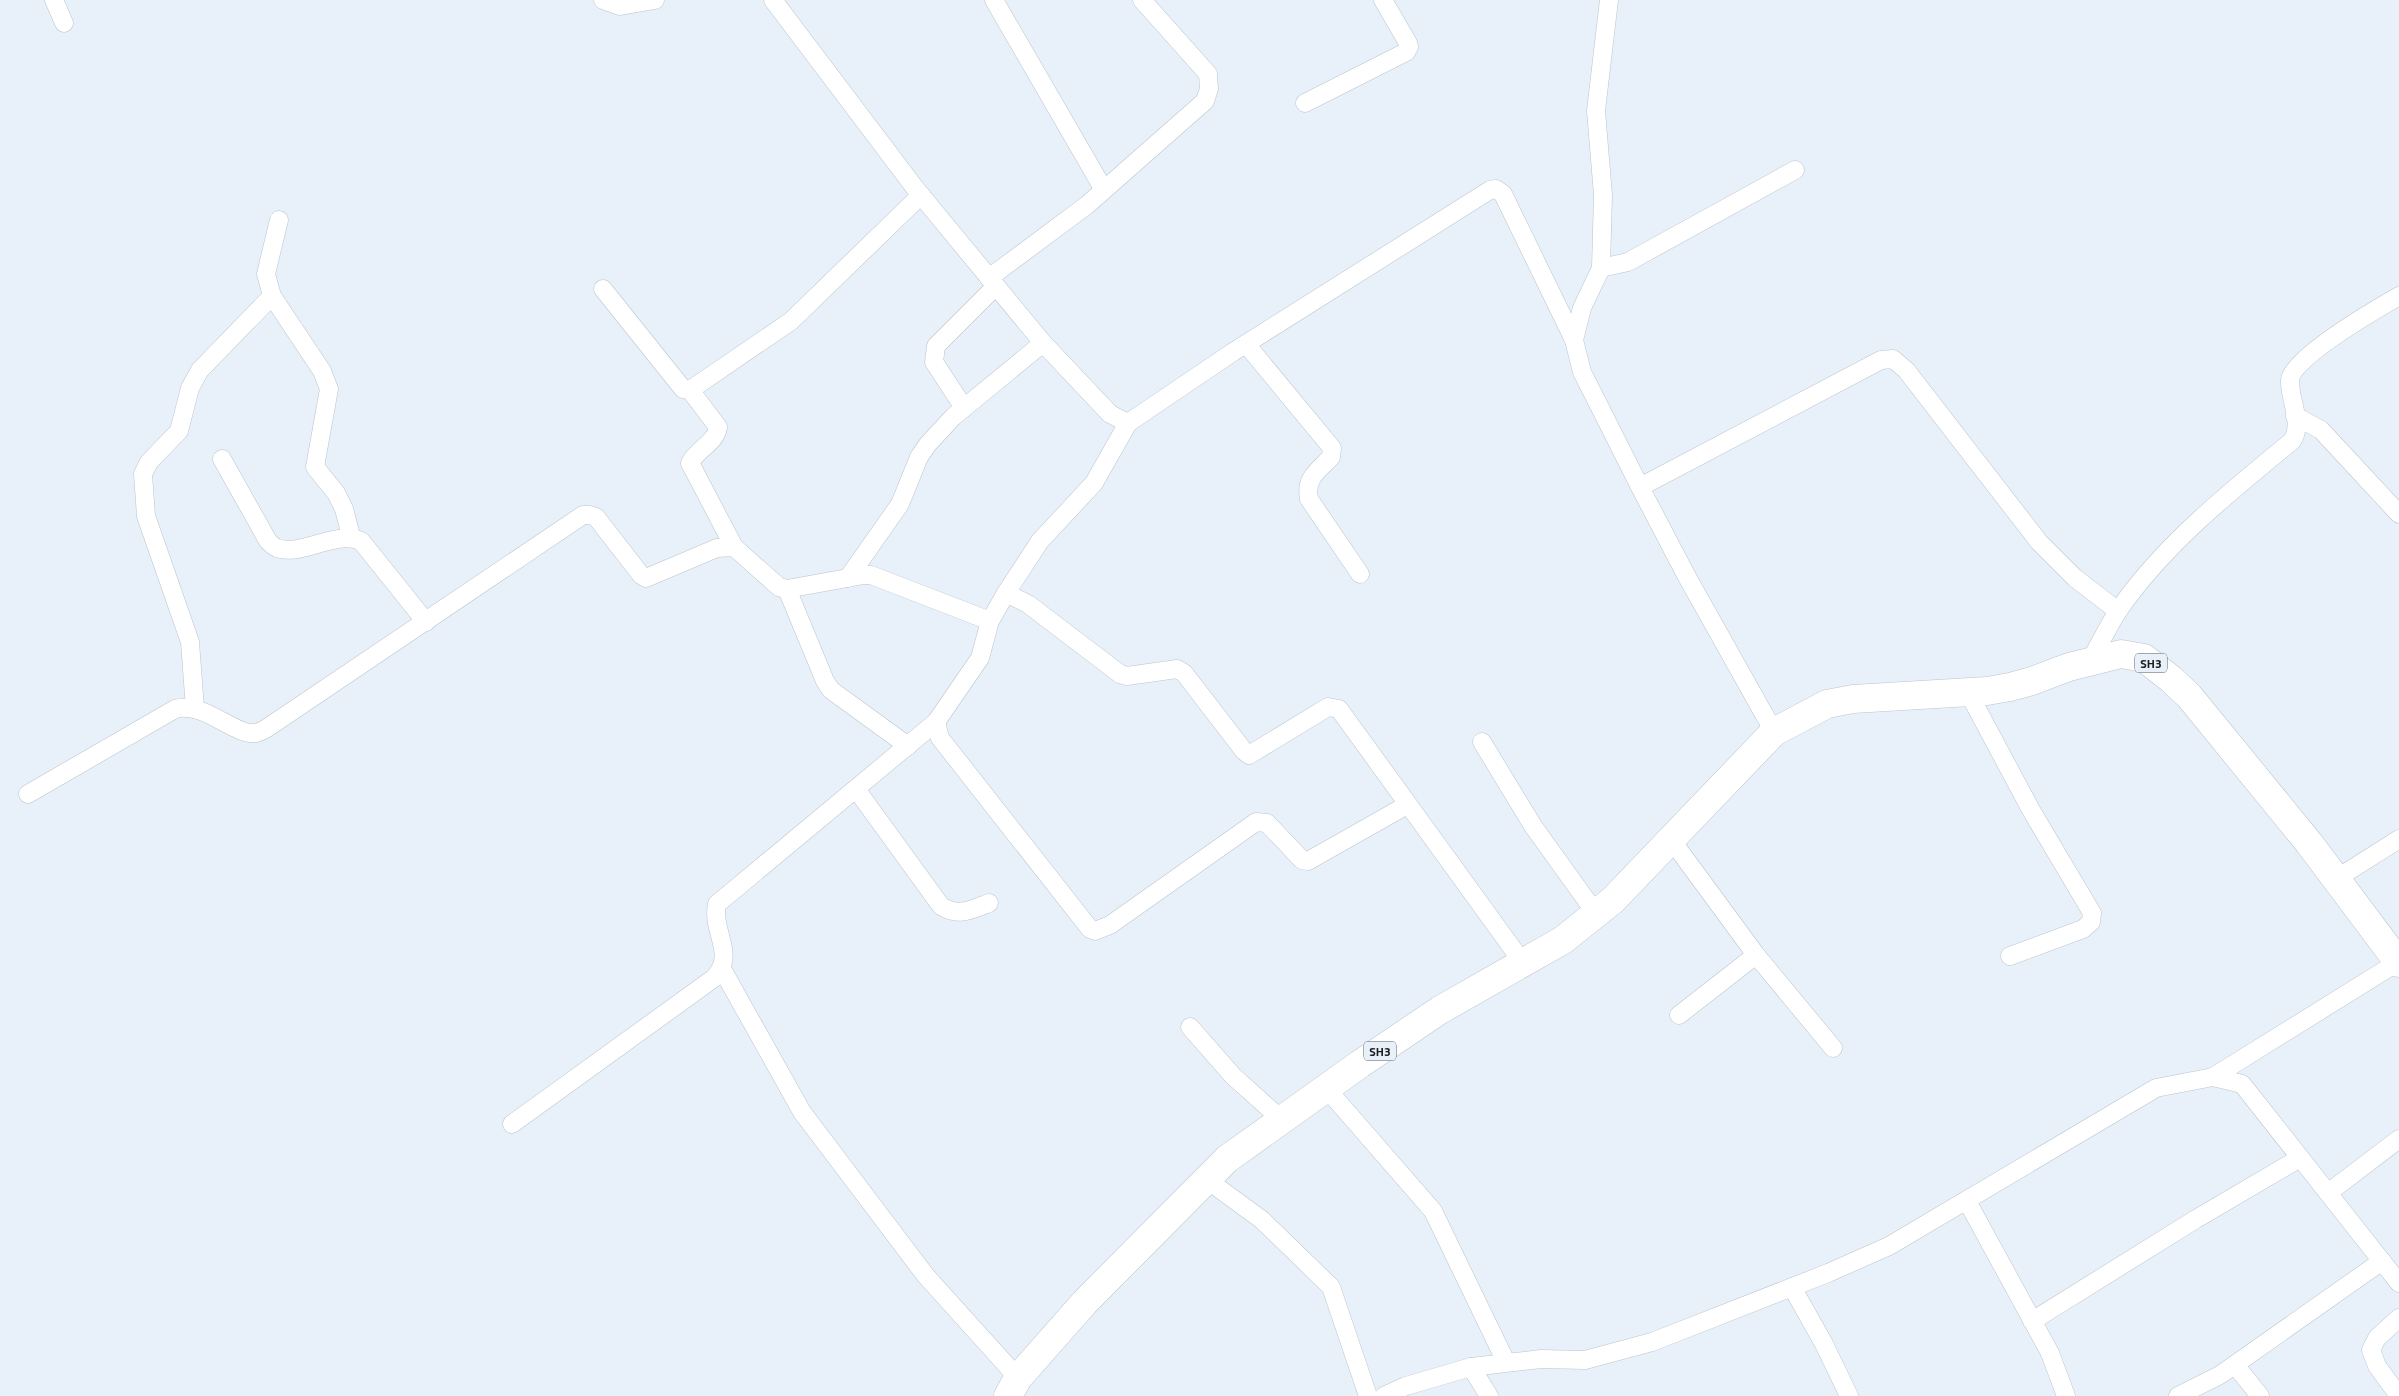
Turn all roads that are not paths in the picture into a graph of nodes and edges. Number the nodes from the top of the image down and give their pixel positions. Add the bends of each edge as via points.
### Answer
1 (54, 0) edge
2 (602, 0) edge
3 (655, 0) edge
4 (773, 0) edge
5 (994, 0) edge
6 (1142, 0) edge
7 (1383, 0) edge
8 (1609, 0) edge
9 (64, 23) dead end
10 (1305, 103) dead end
11 (1796, 170) dead end
12 (1104, 190) junction
13 (921, 195) junction
14 (279, 220) dead end
15 (1601, 268) junction
16 (993, 282) junction
17 (604, 290) dead end
18 (272, 296) junction
19 (2399, 296) edge
20 (1574, 340) junction
21 (1043, 343) junction
22 (1246, 344) junction
23 (690, 390) junction
24 (964, 408) junction
25 (2295, 416) junction
26 (1128, 423) junction
27 (222, 459) dead end
28 (1640, 487) junction
29 (2399, 514) edge
30 (351, 536) junction
31 (734, 547) junction
32 (1360, 574) dead end
33 (848, 578) junction
34 (787, 589) junction
35 (1006, 593) junction
36 (2118, 611) junction
37 (990, 621) junction
38 (426, 622) junction
39 (2090, 661) junction
40 (1968, 692) junction
41 (194, 709) junction
42 (936, 722) junction
43 (1774, 732) junction
44 (1482, 742) dead end
45 (908, 746) junction
46 (856, 788) junction
47 (28, 794) dead end
48 (1407, 805) junction
49 (1670, 838) junction
50 (2399, 839) edge
51 (2336, 879) junction
52 (989, 903) dead end
53 (1597, 915) junction
54 (1756, 955) junction
55 (2010, 956) dead end
56 (1523, 962) junction
57 (2398, 963) edge
58 (722, 969) junction
59 (1679, 1015) dead end
60 (1190, 1027) dead end
61 (1833, 1048) dead end
62 (2213, 1077) junction
63 (1326, 1088) junction
64 (1282, 1120) junction
65 (512, 1124) dead end
66 (2399, 1139) edge
67 (2300, 1158) junction
68 (1206, 1179) junction
69 (2328, 1193) junction
70 (1966, 1201) junction
71 (2382, 1261) junction
72 (2399, 1283) edge
73 (1792, 1287) junction
74 (2399, 1318) edge
75 (2032, 1322) junction
76 (1506, 1362) junction
77 (2236, 1364) junction
78 (1472, 1367) junction
79 (1013, 1387) edge
80 (2180, 1395) edge
81 (1368, 1396) edge
82 (1384, 1396) edge
83 (1489, 1396) edge
84 (1849, 1396) edge
85 (2066, 1396) edge
86 (2260, 1396) edge
87 (2399, 1396) edge

1 - 9 street
2 - 3 street via 620,6
4 - 13 street
5 - 12 street
6 - 12 street via 1197,59 1208,74 1209,90 1205,101
7 - 10 street via 1408,43 1406,52
8 - 15 street via 1596,111 1603,195
11 - 15 street via 1628,262
12 - 16 street
13 - 16 street
13 - 23 street via 791,321
14 - 18 street via 266,274
15 - 20 street via 1582,308
16 - 21 street
16 - 24 street via 936,346 933,356
17 - 23 street via 683,388
18 - 30 street via 322,371 329,389 315,467 336,493
18 - 41 street via 200,370 190,388 179,431 149,462 143,474 146,516 190,642
19 - 25 street via 2360,318 2295,368 2290,378
20 - 22 street via 1503,194 1496,189
20 - 28 street via 1582,372
21 - 24 street
21 - 26 street via 1110,414
22 - 26 street
22 - 32 street via 1332,448 1331,457 1311,478 1307,487 1309,499
23 - 31 street via 718,427 714,438 698,451 690,463
24 - 33 street via 928,444 900,504
25 - 29 street via 2321,430
25 - 36 street via 2297,428 2292,440 2221,500 2154,566
26 - 35 street via 1094,483 1040,541
27 - 30 street via 268,541 277,548 291,549
28 - 36 street via 1881,360 1893,358 1906,370 2039,542 2063,568
28 - 43 street
30 - 38 street via 361,541
31 - 34 street via 780,587
31 - 38 street via 717,548 646,578 596,518 583,515
33 - 34 street
33 - 37 street via 871,575
34 - 45 street via 831,690
35 - 37 street
35 - 48 street via 1028,604 1120,674 1126,676 1177,669 1184,673 1250,755 1328,707 1339,709
36 - 39 street
37 - 42 street via 980,658
38 - 41 street via 256,733
39 - 40 main road, SH3 via 2025,683
39 - 51 main road, SH3 via 2121,654 2134,655 2144,658 2171,679 2189,696 2265,788
40 - 43 main road, SH3 via 1853,699 1827,704
40 - 55 street via 2031,810 2092,913 2091,922 2083,929
41 - 47 street via 184,706 175,709
42 - 45 street
42 - 48 street via 940,738 1090,929 1095,931 1110,925 1256,822 1267,823 1302,860 1308,861
43 - 49 main road, SH3
44 - 53 street via 1533,826
45 - 46 street
46 - 52 street via 941,906 950,912 964,913
46 - 58 street via 717,904 725,958
48 - 56 street
49 - 53 main road, SH3
49 - 54 street
50 - 51 street
51 - 57 main road, SH3
53 - 56 main road, SH3 via 1564,940
54 - 59 street
54 - 61 street
56 - 63 main road, SH3 via 1440,1010
57 - 62 street
58 - 65 street
58 - 79 street via 802,1112
60 - 64 street via 1234,1076
62 - 67 street via 2242,1084
62 - 70 street via 2156,1088
63 - 64 main road, SH3
63 - 76 street via 1433,1211
64 - 68 main road, SH3 via 1227,1159
66 - 69 street
67 - 69 street
67 - 75 street
68 - 79 main road, SH3 via 1085,1302
68 - 81 street via 1262,1220 1331,1288
69 - 71 street
70 - 73 street via 1889,1246
70 - 75 street
71 - 72 street
71 - 77 street
73 - 76 street via 1652,1342 1585,1360
73 - 84 street
74 - 87 street via 2377,1338 2371,1350 2377,1366
75 - 85 street via 2058,1372
76 - 78 street
77 - 80 street
77 - 86 street
78 - 82 street via 1406,1386
78 - 83 street

